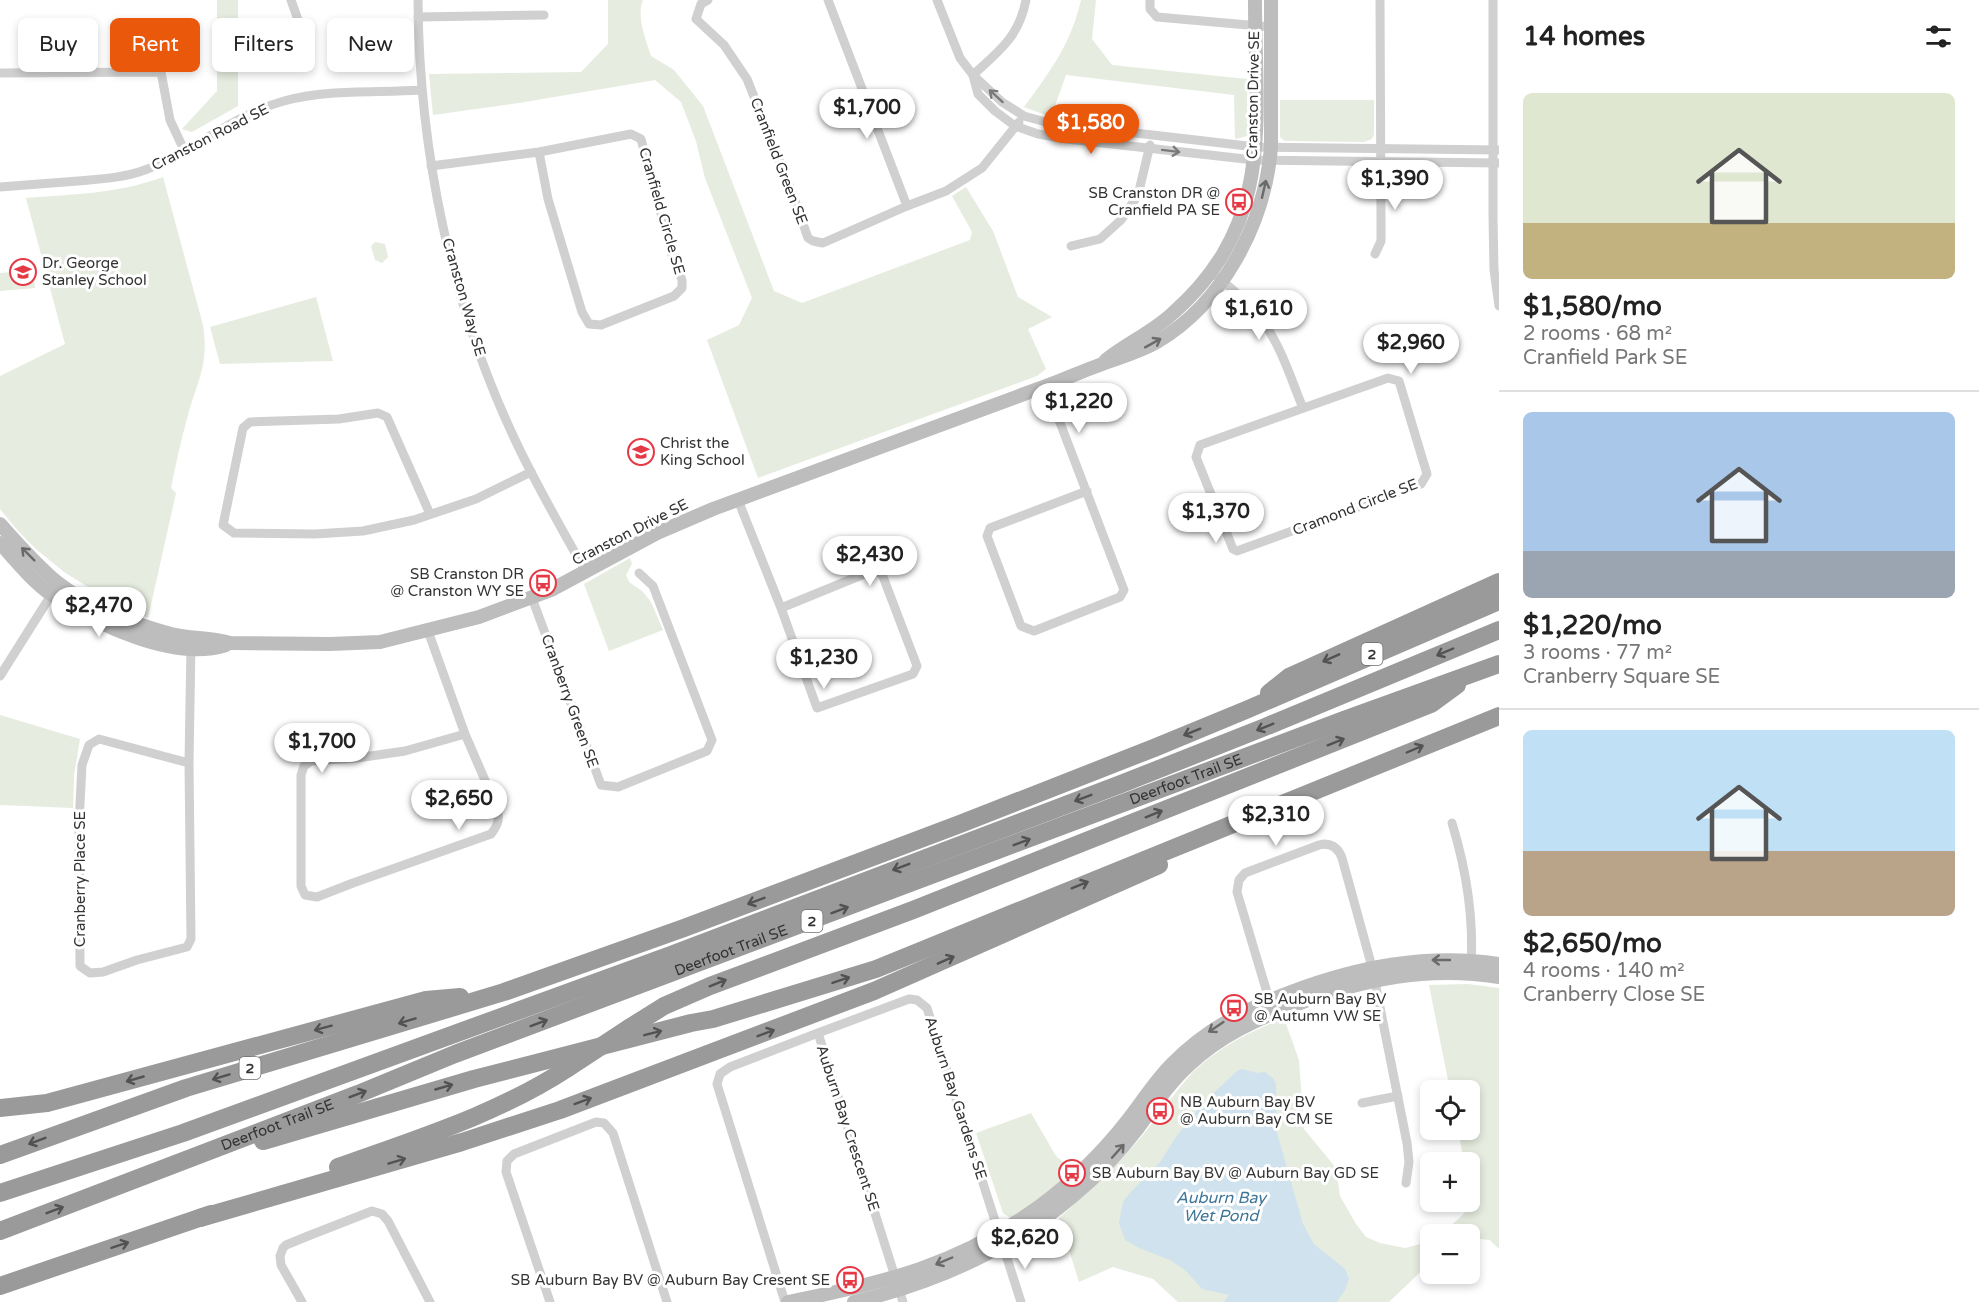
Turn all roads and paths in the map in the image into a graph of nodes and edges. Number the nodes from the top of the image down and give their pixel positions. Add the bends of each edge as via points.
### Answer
1 (291, 0) edge
2 (418, 0) edge
3 (708, 0) edge
4 (828, 0) edge
5 (937, 0) edge
6 (1026, 0) edge
7 (1150, 0) edge
8 (1256, 0) edge
9 (1271, 0) edge
10 (1380, 0) edge
11 (1493, 0) edge
12 (544, 15) dead end
13 (297, 18) edge
14 (418, 18) junction
15 (1255, 27) junction
16 (1271, 27) junction
17 (1497, 39) edge
18 (0, 73) edge
19 (973, 75) junction
20 (421, 90) junction
21 (1024, 116) junction
22 (1015, 126) junction
23 (1152, 136) junction
24 (1150, 148) junction
25 (1382, 149) junction
26 (184, 150) junction
27 (1496, 150) edge
28 (539, 152) junction
29 (1255, 154) junction
30 (1270, 154) junction
31 (1382, 162) junction
32 (1496, 163) edge
33 (431, 166) junction
34 (0, 188) edge
35 (907, 206) junction
36 (1071, 246) dead end
37 (1375, 254) dead end
38 (1217, 277) junction
39 (1499, 306) edge
40 (1046, 386) junction
41 (1303, 408) junction
42 (531, 472) junction
43 (1087, 491) junction
44 (738, 500) junction
45 (430, 514) junction
46 (0, 524) edge
47 (0, 543) edge
48 (586, 572) junction
49 (639, 573) dead end
50 (1499, 582) edge
51 (55, 589) junction
52 (532, 598) junction
53 (1499, 601) edge
54 (781, 608) junction
55 (1499, 630) edge
56 (428, 631) junction
57 (191, 643) junction
58 (1499, 664) edge
59 (1475, 672) junction
60 (0, 676) edge
61 (1246, 710) junction
62 (1499, 716) edge
63 (465, 734) junction
64 (189, 763) junction
65 (1303, 795) junction
66 (1452, 823) dead end
67 (1499, 964) edge
68 (1471, 967) junction
69 (1373, 974) junction
70 (1499, 977) edge
71 (504, 992) junction
72 (1271, 1007) junction
73 (818, 1033) junction
74 (1398, 1096) junction
75 (1362, 1103) dead end
76 (0, 1108) edge
77 (0, 1155) edge
78 (127, 1183) junction
79 (1406, 1183) dead end
80 (0, 1193) edge
81 (200, 1218) junction
82 (0, 1231) edge
83 (1001, 1239) junction
84 (64, 1263) junction
85 (0, 1279) edge
86 (0, 1287) edge
87 (899, 1290) edge
88 (302, 1302) edge
89 (430, 1302) edge
90 (550, 1302) edge
91 (667, 1302) edge
92 (787, 1302) edge
93 (854, 1302) edge
94 (1021, 1302) edge

1 - 13 street
2 - 14 street, Cranston Way SE
3 - 35 street, Cranfield Green SE via 701,4 696,19 724,45 747,80 808,238 824,243
4 - 35 street
5 - 19 street via 960,58
6 - 19 street via 1009,42
7 - 15 street via 1150,9 1157,17
8 - 15 street, Cranston Drive SE
9 - 16 street, Cranston Drive SE
10 - 25 street
11 - 17 street
12 - 14 street
14 - 20 street, Cranston Way SE
15 - 16 street
15 - 29 street, Cranston Drive SE
16 - 30 street, Cranston Drive SE
17 - 27 street
18 - 26 street via 161,72 170,120
21 -> 19 street
19 - 22 street via 978,94
20 - 26 street, Cranston Road SE via 286,100 247,115
20 - 33 street, Cranston Way SE
21 - 22 street, Cranfield Green SE
21 - 23 street via 1049,123
22 - 24 street via 1067,139
22 - 35 street, Cranfield Green SE via 982,168 946,191
23 - 24 street
23 - 29 street
24 -> 29 street
24 - 36 street via 1138,195 1121,220 1100,239
25 - 27 street
25 - 30 street
25 - 31 street
26 - 34 street, Cranston Road SE via 144,170 118,177
27 - 32 street
28 - 28 street, Cranfield Circle SE via 631,134 641,139 682,280 682,288 674,296 601,325 589,324 562,244
28 - 33 street, Cranfield Circle SE
29 - 30 street
29 - 38 street, Cranston Drive SE via 1240,219
30 - 31 street
38 -> 30 street, Cranston Drive SE via 1243,247 1261,204
31 - 32 street
31 - 37 street via 1381,241
32 - 39 street via 1494,270
33 - 42 street, Cranston Way SE via 455,278 477,349
38 - 40 street, Cranston Drive SE via 1178,327 1157,342
38 - 41 street via 1262,320 1278,346
40 - 43 street
40 - 44 street, Cranston Drive SE
41 - 41 street, Cramond Circle SE via 1200,445 1196,457 1237,551 1421,484 1427,474 1399,381 1388,378
42 - 45 street via 476,500
42 - 48 street, Cranston Way SE
43 - 43 street via 990,528 987,536 1021,626 1034,630 1120,597 1124,590
44 - 48 street, Cranston Drive SE via 657,533
44 - 54 street
45 - 45 street via 363,531 315,534 234,533 223,525 243,428 250,422 339,419 378,413 387,417
51 -> 46 street, Cranston Drive SE
47 - 51 street, Cranston Drive SE
48 - 52 street, Cranston Drive SE
49 - 52 street, Cranberry Green SE via 653,586 712,740 707,751 618,787 601,785
50 -> 61 highway via 1289,677
51 - 57 street, Cranston Drive SE
51 - 60 street
52 - 56 street, Cranston Drive SE
53 - 61 highway, 2
54 - 54 street via 874,570 882,574 917,666 913,674 817,708
55 -> 80 highway via 1132,780 693,946 183,1133
56 - 57 street, Cranston Drive SE via 380,642 230,643 218,639
56 - 63 street
57 - 64 street, Cranberry Place SE
58 - 59 highway, Deerfoot Trail SE / 2
78 -> 59 highway, Deerfoot Trail SE / 2 via 455,1054
81 -> 59 highway, bridge via 480,1114 521,1096 663,1006 1431,704
61 -> 71 highway, 2 via 960,824
65 -> 62 highway
63 - 63 street via 499,816 491,834 317,897 305,895 301,886 304,766 311,761 405,751
64 - 64 street, Cranberry Place SE via 191,939 187,947 90,973 80,966 79,824 82,765 89,745 99,739
78 -> 65 highway via 419,1094 713,1019 866,972
81 -> 65 highway via 462,1142 731,1047 874,992 1293,805
66 - 68 street via 1468,889
67 - 68 street
68 - 69 street via 1429,960
68 - 70 street
69 - 72 street via 1322,981
69 - 72 street via 1340,853 1331,845 1319,845 1245,873 1238,883 1237,892
69 - 74 street
71 -> 76 highway via 426,1000 47,1102
71 -> 77 highway, 2 via 186,1088
72 - 83 street via 1231,1018 1187,1049 1078,1174
73 - 83 street, Auburn Bay Gardens SE via 909,999 924,1003
73 - 87 street, Auburn Bay Crescent SE
73 - 92 street, Auburn Bay Crescent SE via 730,1067 720,1074 717,1084
74 - 75 street
74 - 79 street via 1408,1150
82 -> 78 highway, Deerfoot Trail SE / 2
84 -> 81 highway
83 - 87 street via 952,1258
83 - 94 street
84 - 85 highway
84 - 86 highway
87 - 92 street
87 - 93 street
88 - 89 street via 281,1265 283,1248 372,1211 388,1221
90 - 91 street via 506,1164 514,1154 596,1122 604,1123 613,1133

